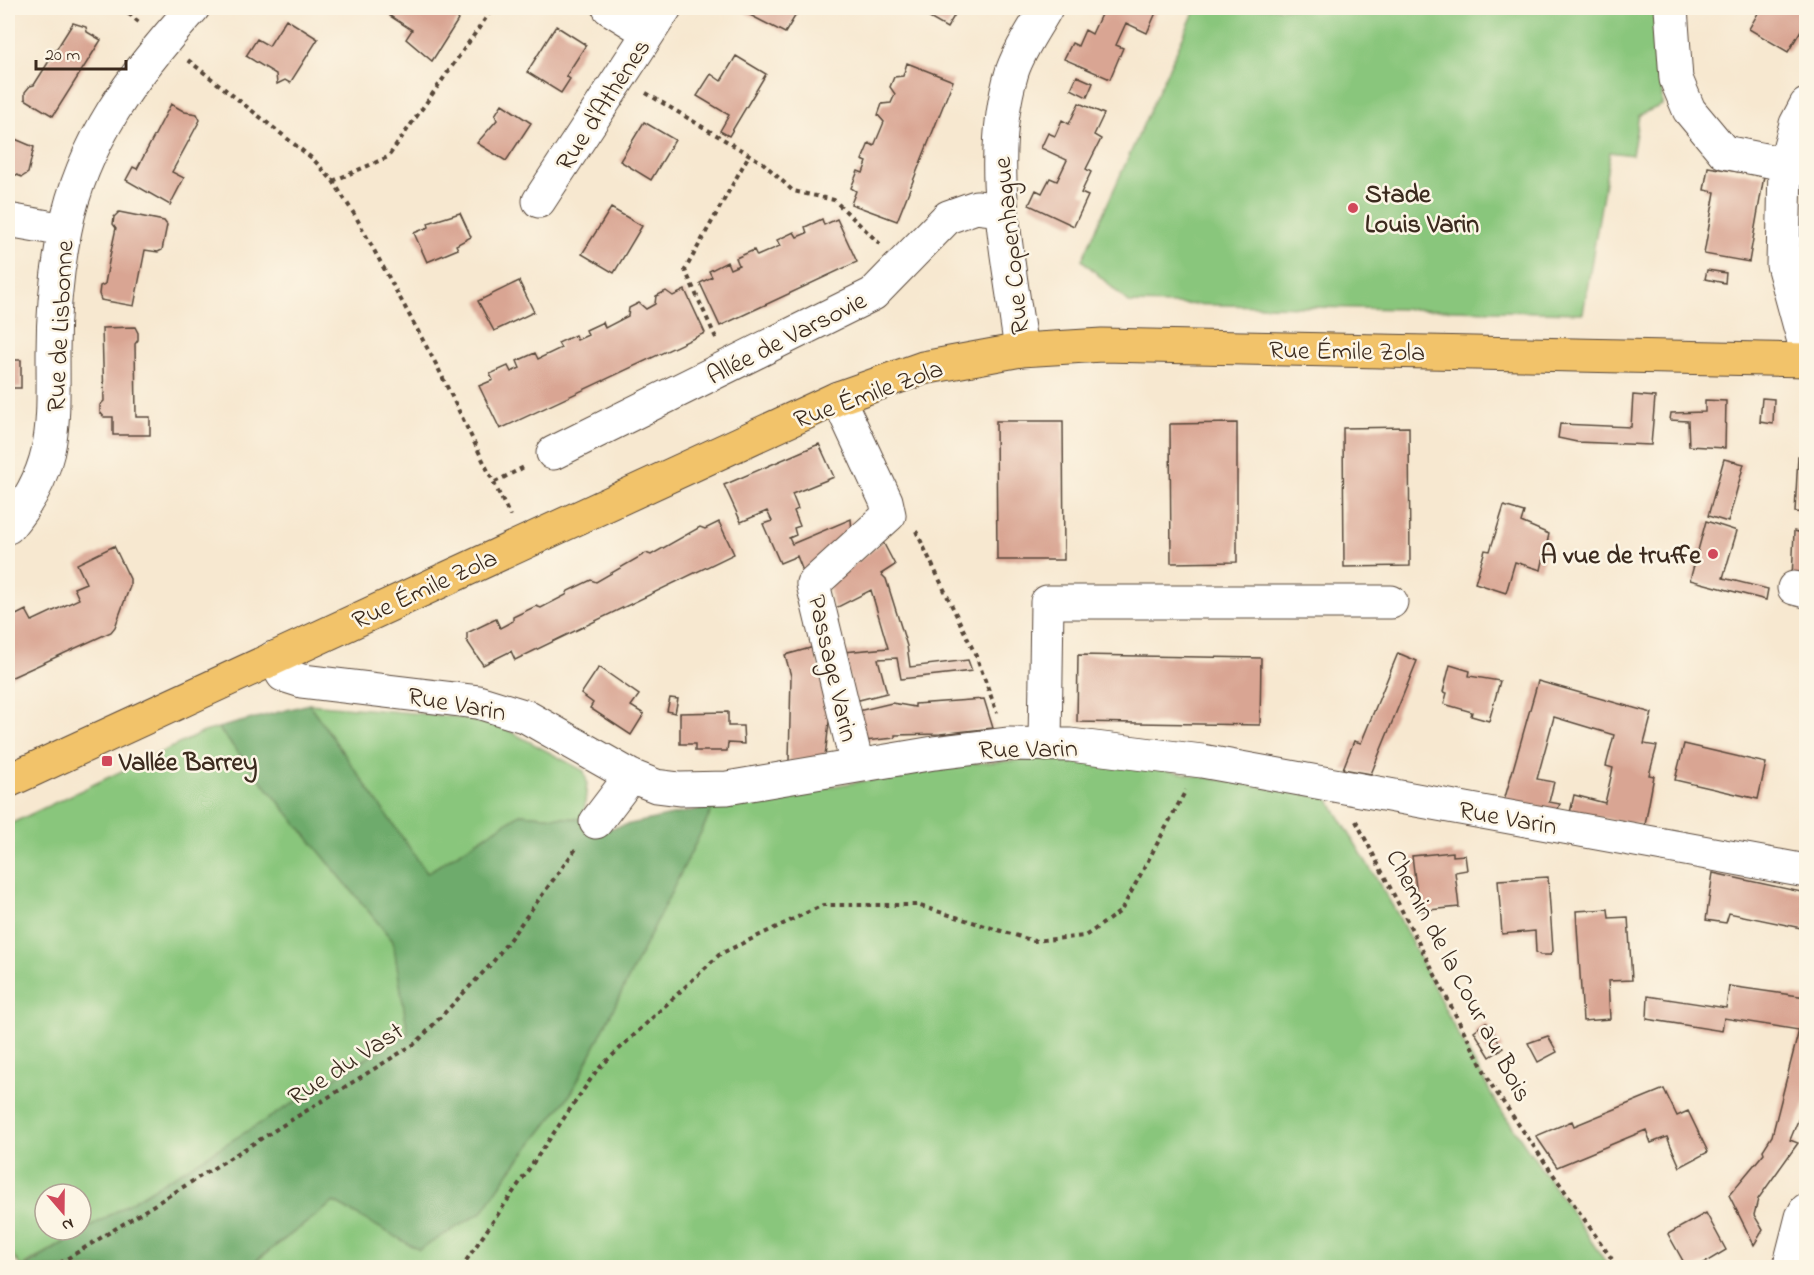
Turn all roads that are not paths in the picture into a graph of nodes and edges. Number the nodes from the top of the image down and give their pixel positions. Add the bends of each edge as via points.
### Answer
1 (193, 8) edge
2 (609, 8) edge
3 (1046, 8) edge
4 (1671, 8) edge
5 (656, 20) edge
6 (1806, 105) edge
7 (1785, 164) junction
8 (539, 201) dead end
9 (1002, 210) junction
10 (8, 220) edge
11 (65, 230) junction
12 (1806, 349) edge
13 (1021, 350) junction
14 (1806, 360) edge
15 (838, 398) junction
16 (553, 453) dead end
17 (8, 527) edge
18 (1391, 602) dead end
19 (273, 658) junction
20 (1045, 745) junction
21 (857, 765) junction
22 (631, 776) junction
23 (8, 781) edge
24 (596, 822) road end
25 (1806, 871) edge
26 (1806, 1210) edge
27 (1789, 1268) edge

1 - 11 street, Rue de Lisbonne via 130,82 104,123
2 - 5 street
3 - 9 street, Rue Copenhague via 1012,71 999,136
4 - 7 street via 1676,79 1689,110 1724,152
5 - 8 street, Rue d'Athènes
6 - 7 street via 1796,124
7 - 12 street via 1783,265
9 - 13 street, Rue Copenhague
9 - 16 street, Allée de Varsovie via 976,207 948,217 873,294
10 - 11 street
11 - 17 street, Rue de Lisbonne via 53,352 54,423 48,455 37,486
13 - 14 main road, Rue Émile Zola via 1102,345
13 - 15 main road, Rue Émile Zola via 923,368
15 - 19 main road, Rue Émile Zola
15 - 21 street, Passage Varin via 889,514 813,584
18 - 20 street via 1047,602
19 - 22 street, Rue Varin via 283,675 302,681 478,702 527,717
19 - 23 main road, Rue Émile Zola
20 - 21 street, Rue Varin via 1009,744
20 - 25 street, Rue Varin via 1202,761
21 - 22 street, Rue Varin via 706,790 657,786
22 - 24 street
26 - 27 street

